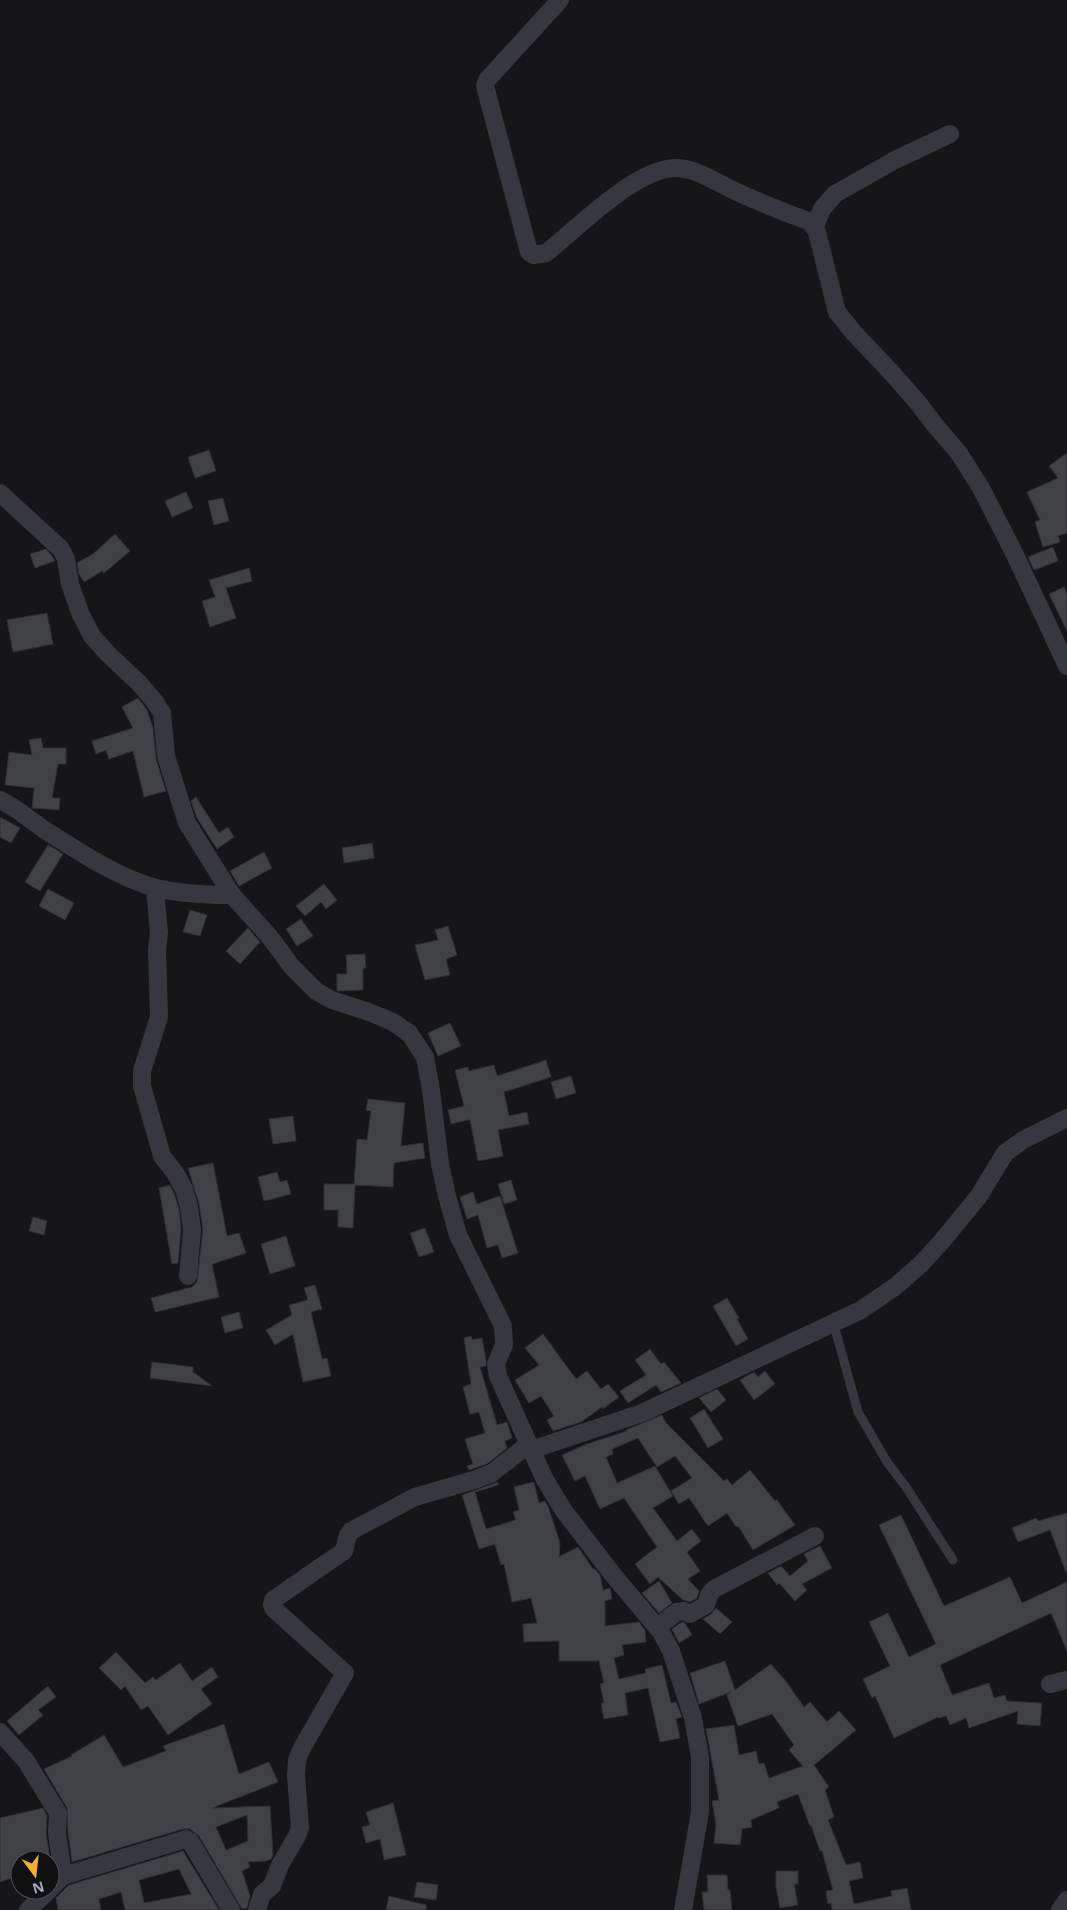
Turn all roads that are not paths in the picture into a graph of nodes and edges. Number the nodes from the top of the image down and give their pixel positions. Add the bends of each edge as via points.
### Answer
1 (560, 0) edge
2 (950, 134) dead end
3 (815, 226) junction
4 (0, 493) edge
5 (1067, 666) edge
6 (0, 800) edge
7 (155, 888) junction
8 (232, 896) junction
9 (1067, 1118) edge
10 (188, 1276) dead end
11 (834, 1325) junction
12 (530, 1447) junction
13 (815, 1536) dead end
14 (953, 1560) dead end
15 (657, 1627) junction
16 (0, 1732) edge
17 (63, 1876) junction
18 (60, 1879) edge
19 (38, 1900) edge
20 (1067, 1900) edge
21 (28, 1910) edge
22 (230, 1910) edge
23 (257, 1910) edge
24 (683, 1910) edge
25 (1060, 1910) edge

1 - 3 street via 485,86 531,254 546,253 608,200 641,179 668,168 698,173
2 - 3 street via 835,194 822,208
3 - 5 street via 837,312 914,397 958,452 981,488
4 - 8 street via 61,549 81,615 92,636 140,684 162,713 166,756 187,823
6 - 7 street via 117,872
7 - 8 street via 195,895
7 - 10 street via 160,933 157,950 159,1017 142,1071 142,1086 162,1156 184,1189 189,1207 192,1230
8 - 12 street via 269,936 292,968 316,991 393,1022 409,1033 426,1057 446,1196 458,1235 503,1326 504,1345 496,1364 497,1372
9 - 11 street via 1023,1140 1006,1153 978,1196 922,1263 896,1286
11 - 12 street via 642,1413
11 - 14 lane via 858,1412 887,1462
12 - 15 street via 545,1480 572,1523
12 - 23 street via 492,1473 415,1497 351,1531 344,1551 272,1601 274,1609 345,1674 299,1755 296,1775 300,1828 272,1887 262,1894
13 - 15 street via 714,1589 706,1605 700,1609 690,1614 678,1612
15 - 24 street via 667,1640 682,1684 693,1718 700,1757 700,1812
16 - 17 street via 26,1761 58,1812 56,1829
17 - 18 street
17 - 22 street via 188,1839
19 - 21 street
20 - 25 street

